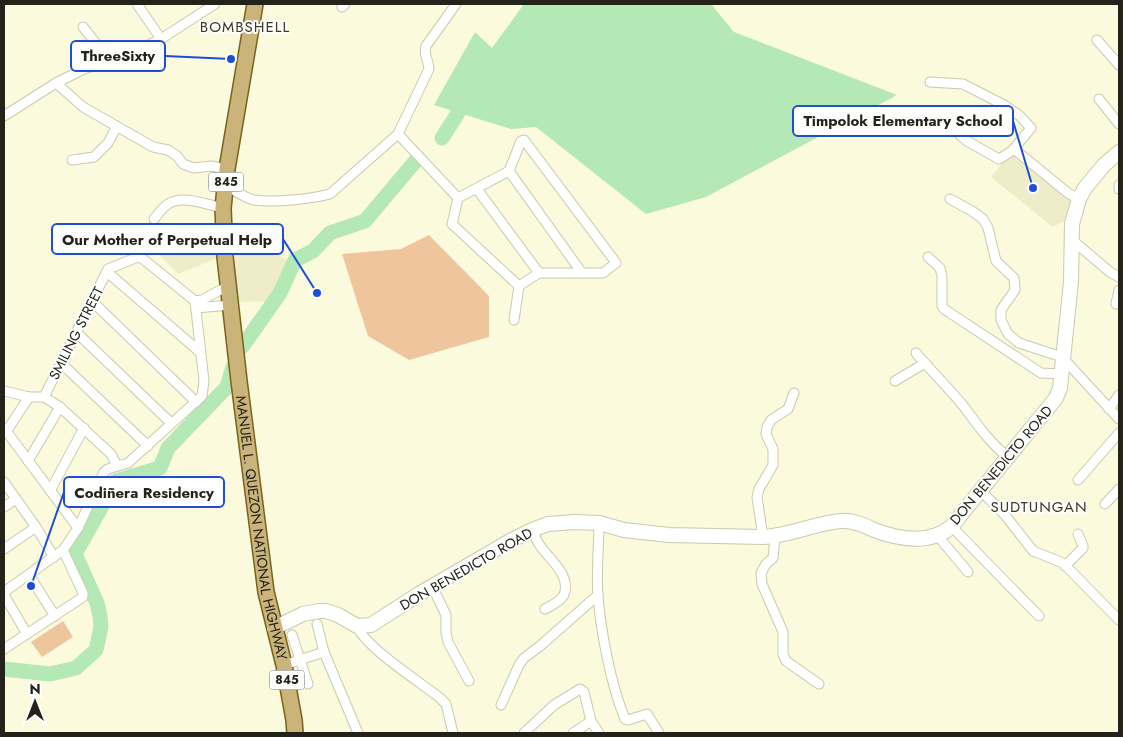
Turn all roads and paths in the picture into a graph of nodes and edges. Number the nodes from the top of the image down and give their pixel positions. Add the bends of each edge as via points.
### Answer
1 (137, 4) edge
2 (214, 4) edge
3 (255, 4) edge
4 (456, 4) edge
5 (83, 27) dead end
6 (161, 39) junction
7 (1097, 40) dead end
8 (109, 60) junction
9 (1119, 65) edge
10 (930, 82) dead end
11 (56, 83) junction
12 (1099, 99) dead end
13 (4, 116) edge
14 (1119, 124) edge
15 (117, 126) junction
16 (398, 134) junction
17 (960, 134) dead end
18 (1014, 149) junction
19 (1119, 152) edge
20 (72, 160) dead end
21 (227, 170) junction
22 (509, 171) junction
23 (226, 186) junction
24 (1119, 186) edge
25 (477, 189) junction
26 (1119, 189) edge
27 (458, 198) junction
28 (950, 199) dead end
29 (1079, 199) junction
30 (224, 208) junction
31 (154, 219) dead end
32 (1072, 240) junction
33 (928, 257) dead end
34 (108, 271) junction
35 (539, 273) junction
36 (582, 273) junction
37 (1119, 277) edge
38 (228, 286) junction
39 (519, 286) junction
40 (1119, 290) edge
41 (92, 302) junction
42 (1116, 304) dead end
43 (196, 305) junction
44 (230, 305) junction
45 (514, 320) dead end
46 (77, 332) junction
47 (200, 352) junction
48 (916, 354) dead end
49 (1062, 357) junction
50 (61, 363) junction
51 (925, 363) junction
52 (1061, 374) junction
53 (894, 381) dead end
54 (4, 391) edge
55 (794, 393) dead end
56 (1119, 394) edge
57 (29, 396) junction
58 (44, 397) junction
59 (199, 399) junction
60 (60, 406) junction
61 (1109, 409) junction
62 (1119, 419) edge
63 (171, 423) junction
64 (84, 428) junction
65 (5, 430) edge
66 (1119, 433) edge
67 (148, 446) junction
68 (1008, 457) junction
69 (28, 460) junction
70 (117, 466) junction
71 (1078, 480) dead end
72 (4, 482) edge
73 (50, 491) junction
74 (981, 491) junction
75 (1118, 493) edge
76 (16, 499) junction
77 (1105, 504) dead end
78 (4, 507) edge
79 (599, 523) junction
80 (951, 526) junction
81 (36, 527) junction
82 (78, 528) junction
83 (532, 530) junction
84 (936, 534) junction
85 (1078, 534) dead end
86 (769, 537) junction
87 (4, 548) edge
88 (63, 550) junction
89 (54, 557) junction
90 (1065, 566) junction
91 (968, 572) dead end
92 (30, 575) junction
93 (432, 586) junction
94 (4, 593) edge
95 (598, 594) junction
96 (545, 610) dead end
97 (54, 616) junction
98 (1039, 616) dead end
99 (1119, 620) edge
100 (317, 624) dead end
101 (357, 626) junction
102 (274, 628) junction
103 (27, 634) junction
104 (292, 635) dead end
105 (4, 649) edge
106 (324, 652) junction
107 (300, 660) junction
108 (284, 665) junction
109 (468, 681) dead end
110 (308, 684) dead end
111 (818, 684) dead end
112 (501, 705) dead end
113 (591, 721) junction
114 (295, 733) edge
115 (358, 733) edge
116 (452, 733) edge
117 (524, 733) edge
118 (573, 733) edge
119 (599, 733) edge
120 (660, 733) edge

1 - 6 street
2 - 6 street
3 - 21 main road, 845
4 - 16 street via 426,46 424,52 429,69
5 - 8 street
6 - 8 street
7 - 9 street
8 - 11 street
10 - 18 street via 963,84 1020,116 1031,128
11 - 13 street
11 - 15 street via 83,107
12 - 14 street
15 - 20 street via 108,143 94,157
15 - 21 street via 153,147 168,150 183,164
16 - 23 street via 330,194 252,200
16 - 27 street
17 - 18 street via 966,142 999,159
18 - 29 street
19 - 29 street, DON BENEDICTO ROAD via 1104,165
21 - 23 main road, 845
22 - 25 street
22 - 36 street
22 - 36 street via 524,140 616,263 603,273
23 - 30 main road, 845
24 - 26 street
25 - 27 street
25 - 35 street
27 - 39 street via 452,224
28 - 49 street via 983,219 996,261 1014,278 1015,290 1001,310 1001,320 1008,334 1019,343
29 - 32 street, DON BENEDICTO ROAD via 1072,224
30 - 31 street via 190,199 181,200 168,203
30 - 38 main road, 845
32 - 37 street
32 - 49 street, DON BENEDICTO ROAD via 1071,282
33 - 52 street via 940,268 944,308 1041,373
34 - 41 street, SMILING STREET
34 - 43 street via 138,257
34 - 47 street
35 - 36 street
35 - 39 street
38 - 43 street
38 - 44 main road, 845
39 - 45 street
40 - 42 street
41 - 46 street, SMILING STREET
41 - 59 street
43 - 44 street
43 - 47 street
44 - 102 main road, MANUEL L. QUEZON NATIONAL HIGHWAY / 845 via 266,592
46 - 50 street, SMILING STREET
46 - 63 street
47 - 59 street via 204,381
48 - 51 street
49 - 52 street, DON BENEDICTO ROAD
49 - 61 street
50 - 58 street, SMILING STREET
50 - 67 street
51 - 53 street
51 - 68 street
52 - 68 street, DON BENEDICTO ROAD via 1056,398
54 - 57 street
55 - 86 street via 788,409 771,420 767,427 773,465 757,497
56 - 61 street
57 - 58 street
57 - 65 street
58 - 60 street
59 - 63 street
60 - 64 street
60 - 69 street
61 - 62 street
63 - 67 street
64 - 70 street via 111,454
64 - 73 street
65 - 69 street
66 - 71 street
67 - 70 street via 128,463
68 - 74 street, DON BENEDICTO ROAD
69 - 73 street
70 - 82 street via 104,472
72 - 76 street
73 - 82 street
74 - 80 street, DON BENEDICTO ROAD
74 - 90 street via 1033,551
75 - 77 street
76 - 78 street
76 - 81 street
79 - 83 street, DON BENEDICTO ROAD via 548,524
79 - 86 street, DON BENEDICTO ROAD via 624,530 668,535
79 - 95 street
80 - 84 street, DON BENEDICTO ROAD
80 - 98 street
81 - 87 street
81 - 89 street
82 - 88 street
83 - 93 street, DON BENEDICTO ROAD
83 - 96 street via 564,578 564,594
84 - 86 street, DON BENEDICTO ROAD via 903,539 843,520
84 - 91 street
85 - 90 street via 1084,546
86 - 111 street via 773,558 761,573 762,584 783,632 786,661
88 - 89 street
88 - 97 street via 83,595
89 - 92 street
90 - 99 street
92 - 94 street
92 - 97 street
93 - 101 street, DON BENEDICTO ROAD via 371,625
93 - 109 street via 446,615 448,642
94 - 103 street
95 - 112 street via 524,658
95 - 120 street via 604,642 625,719 647,714
97 - 103 street
100 - 106 street
101 - 102 street via 338,615 319,611
101 - 116 street via 373,647 446,704
102 - 108 main road, MANUEL L. QUEZON NATIONAL HIGHWAY / 845
103 - 105 street
104 - 107 street
106 - 107 street
106 - 115 street
107 - 108 street
107 - 110 street
108 - 114 main road, MANUEL L. QUEZON NATIONAL HIGHWAY / 845
113 - 117 street via 584,692 580,689 554,705
113 - 118 street
113 - 119 street

